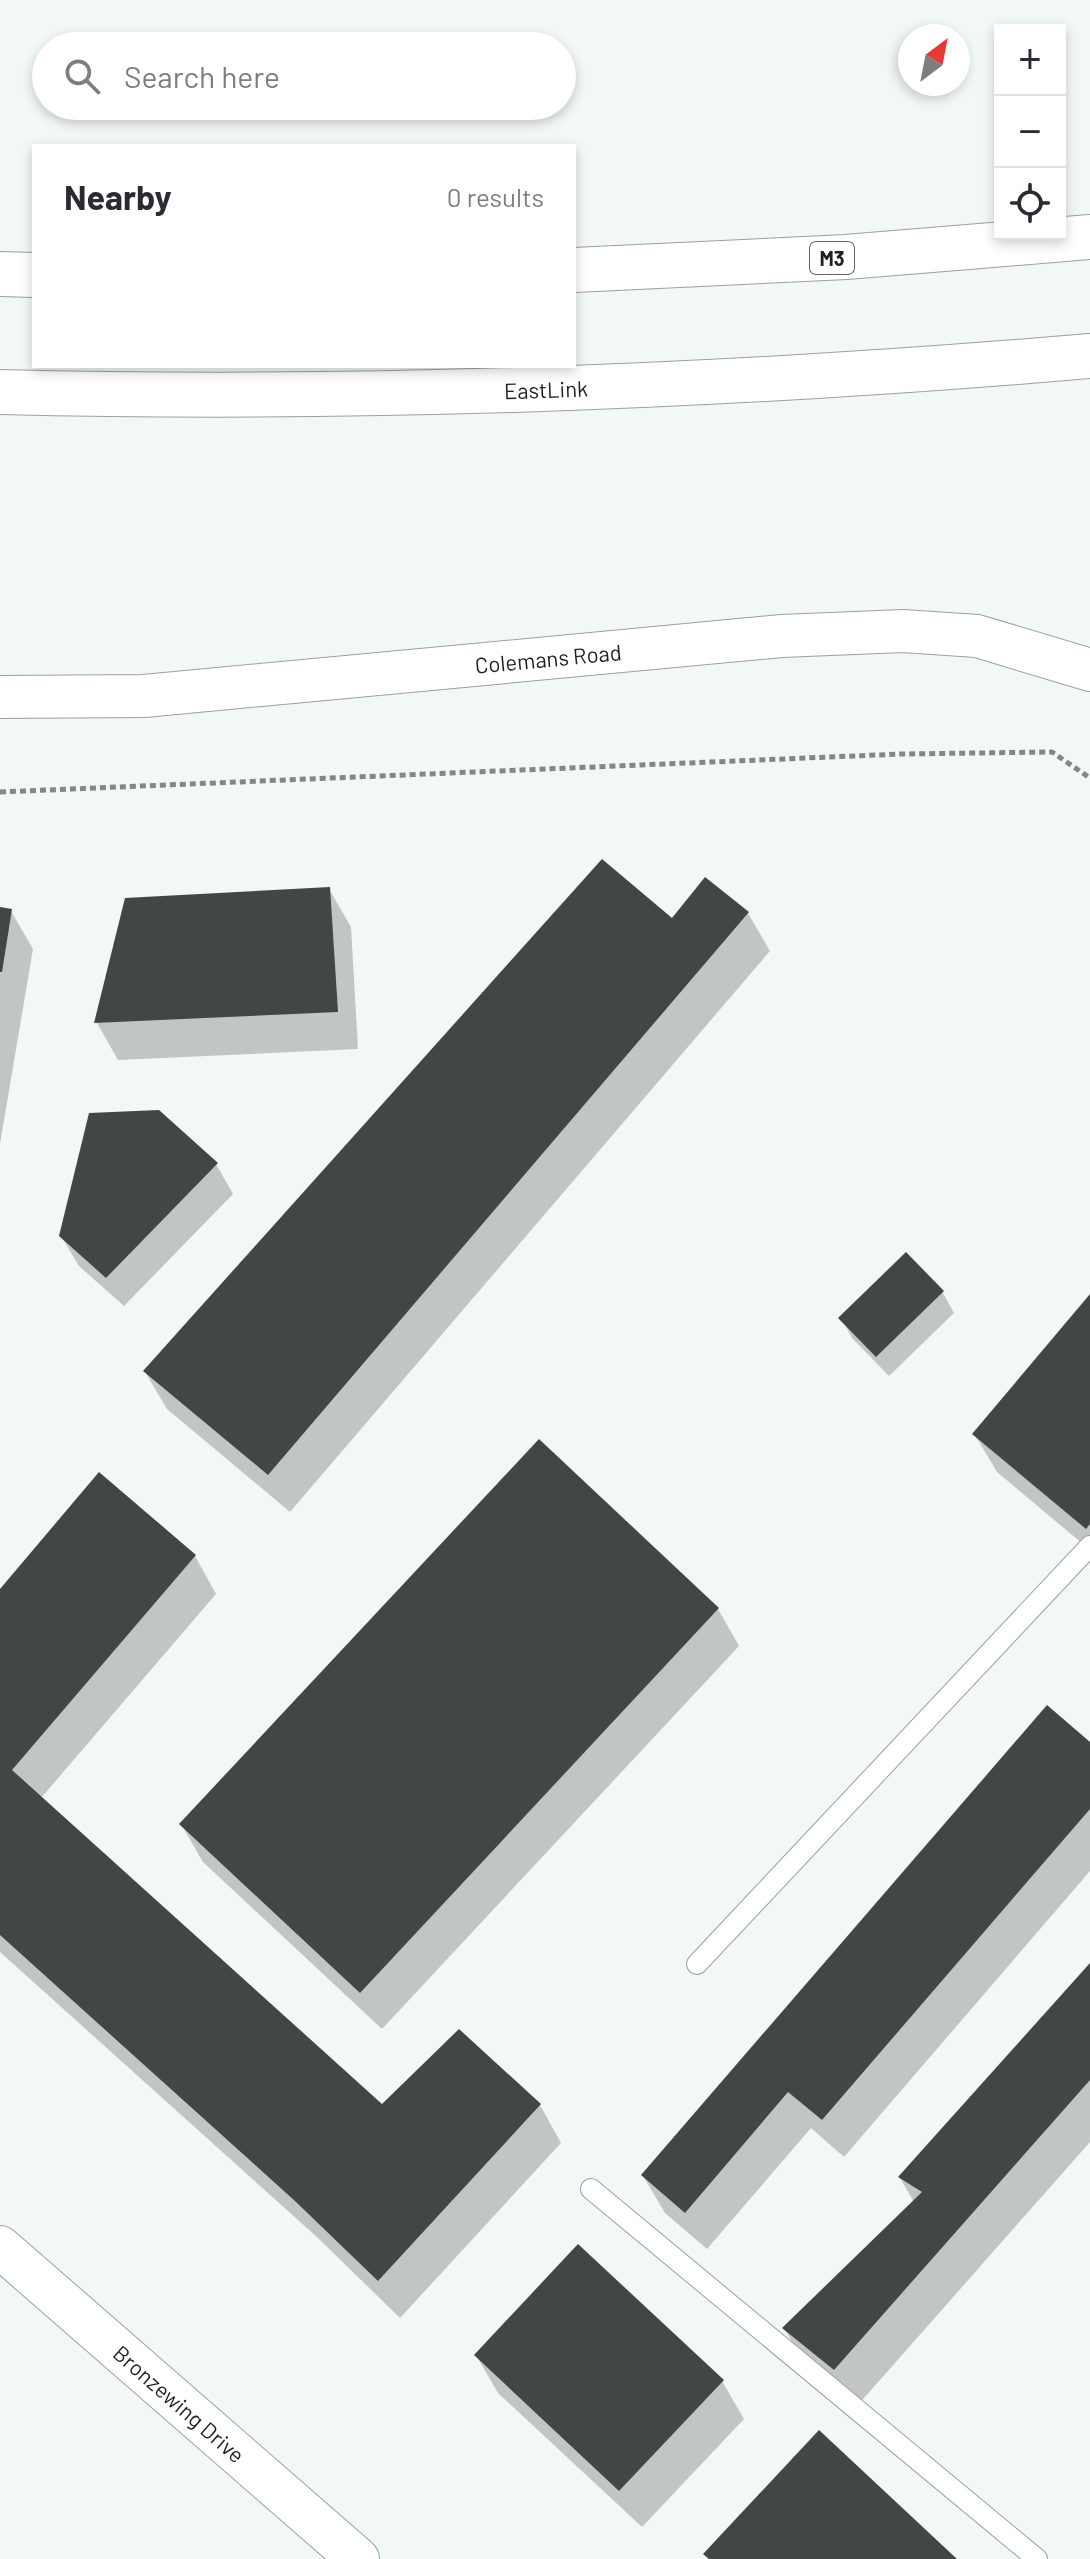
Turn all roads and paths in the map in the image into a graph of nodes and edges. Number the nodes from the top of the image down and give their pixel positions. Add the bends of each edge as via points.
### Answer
1 (1090, 237) edge
2 (576, 270) edge
3 (0, 274) edge
4 (32, 275) edge
5 (1090, 356) edge
6 (0, 392) edge
7 (1090, 670) edge
8 (0, 697) edge
9 (1090, 778) edge
10 (0, 792) edge
11 (1090, 1546) edge
12 (697, 1964) dead end
13 (591, 2189) dead end
14 (0, 2247) edge
15 (358, 2559) edge
16 (1037, 2559) edge

1 - 2 highway, M3 via 846,257
3 - 4 highway
5 - 6 highway, EastLink via 689,385 463,394
7 - 8 street, Colemans Road via 977,636 903,631 782,636 144,696
9 - 10 path via 1052,752
11 - 12 lane
13 - 16 lane
14 - 15 street, Bronzewing Drive

